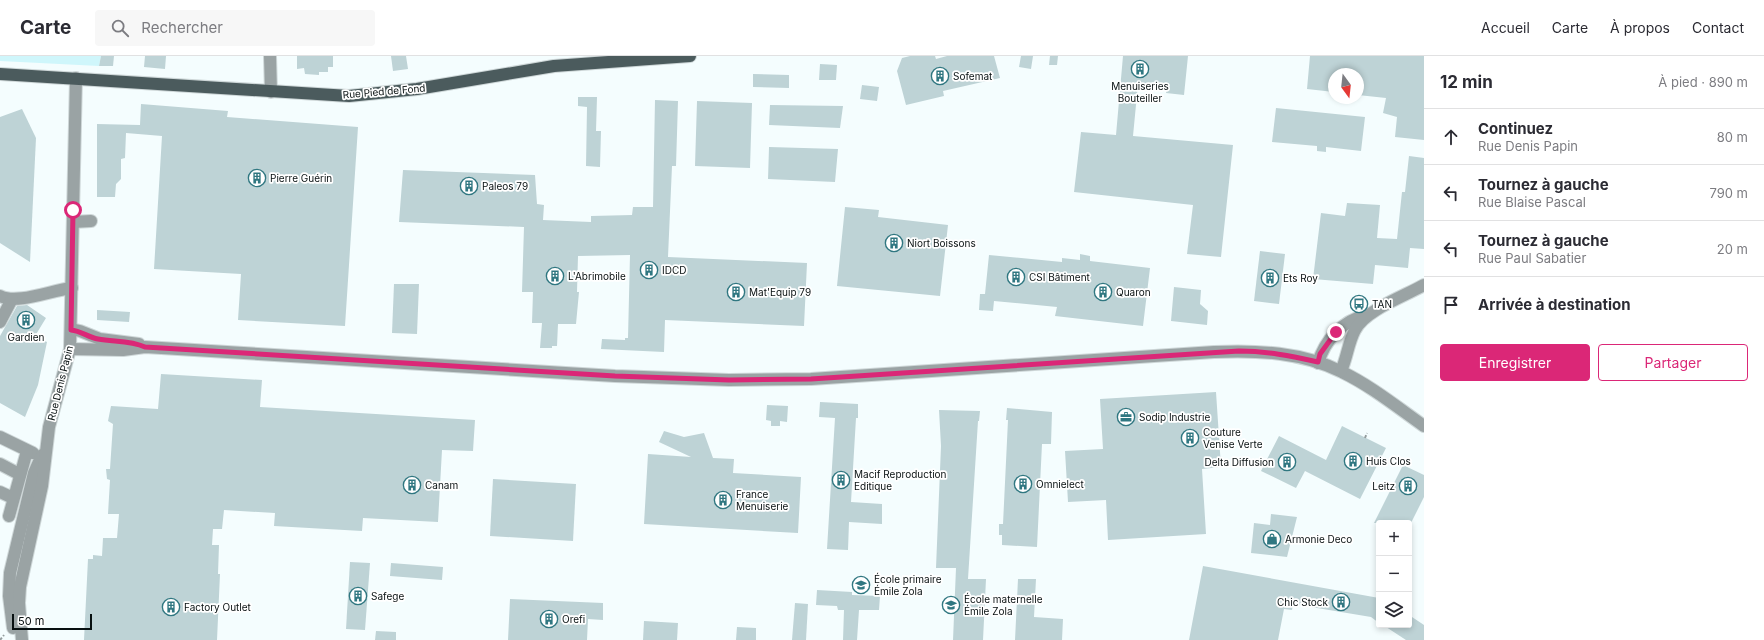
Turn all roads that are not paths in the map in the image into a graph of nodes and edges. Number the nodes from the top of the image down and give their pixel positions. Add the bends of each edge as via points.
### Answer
1 (270, 56) edge
2 (690, 56) edge
3 (4, 73) edge
4 (53, 77) junction
5 (76, 78) junction
6 (0, 79) edge
7 (271, 92) junction
8 (73, 222) junction
9 (91, 222) dead end
10 (1424, 285) edge
11 (72, 288) junction
12 (0, 296) edge
13 (12, 299) junction
14 (1369, 314) junction
15 (0, 322) edge
16 (71, 330) junction
17 (145, 347) junction
18 (70, 348) junction
19 (1318, 362) junction
20 (1341, 371) junction
21 (1424, 426) edge
22 (0, 437) edge
23 (27, 451) junction
24 (45, 452) junction
25 (0, 464) edge
26 (20, 474) junction
27 (0, 492) edge
28 (13, 498) junction
29 (5, 514) edge
30 (23, 521) junction
31 (15, 640) edge
32 (22, 640) edge

1 - 7 street
2 - 7 main road, Rue Pied de Fond via 554,66 370,95
3 - 4 main road
4 - 5 main road, Rue Pied de Fond
4 - 6 main road
5 - 7 main road, Rue Pied de Fond
5 - 8 street, Rue Denis Papin
8 - 9 street
8 - 11 street, Rue Denis Papin
10 - 14 street
11 - 13 street
11 - 16 street, Rue Denis Papin
12 - 13 street
13 - 15 street
14 - 19 street via 1342,325 1327,343
14 - 20 street via 1356,328
16 - 17 street via 100,339 135,342
16 - 18 street, Rue Denis Papin
17 - 18 street via 123,350
17 - 19 street via 615,376 729,380 811,379 1239,351 1260,351
18 - 24 street, Rue Denis Papin
19 - 20 street
20 - 21 street
22 - 23 street
23 - 24 street
23 - 26 street
24 - 30 street, Rue Denis Papin via 34,473
24 - 32 street, Rue Denis Papin via 42,486 20,587
25 - 26 street
26 - 28 street
27 - 28 street
28 - 29 street
29 - 30 street
30 - 31 street, Rue Denis Papin via 8,587

